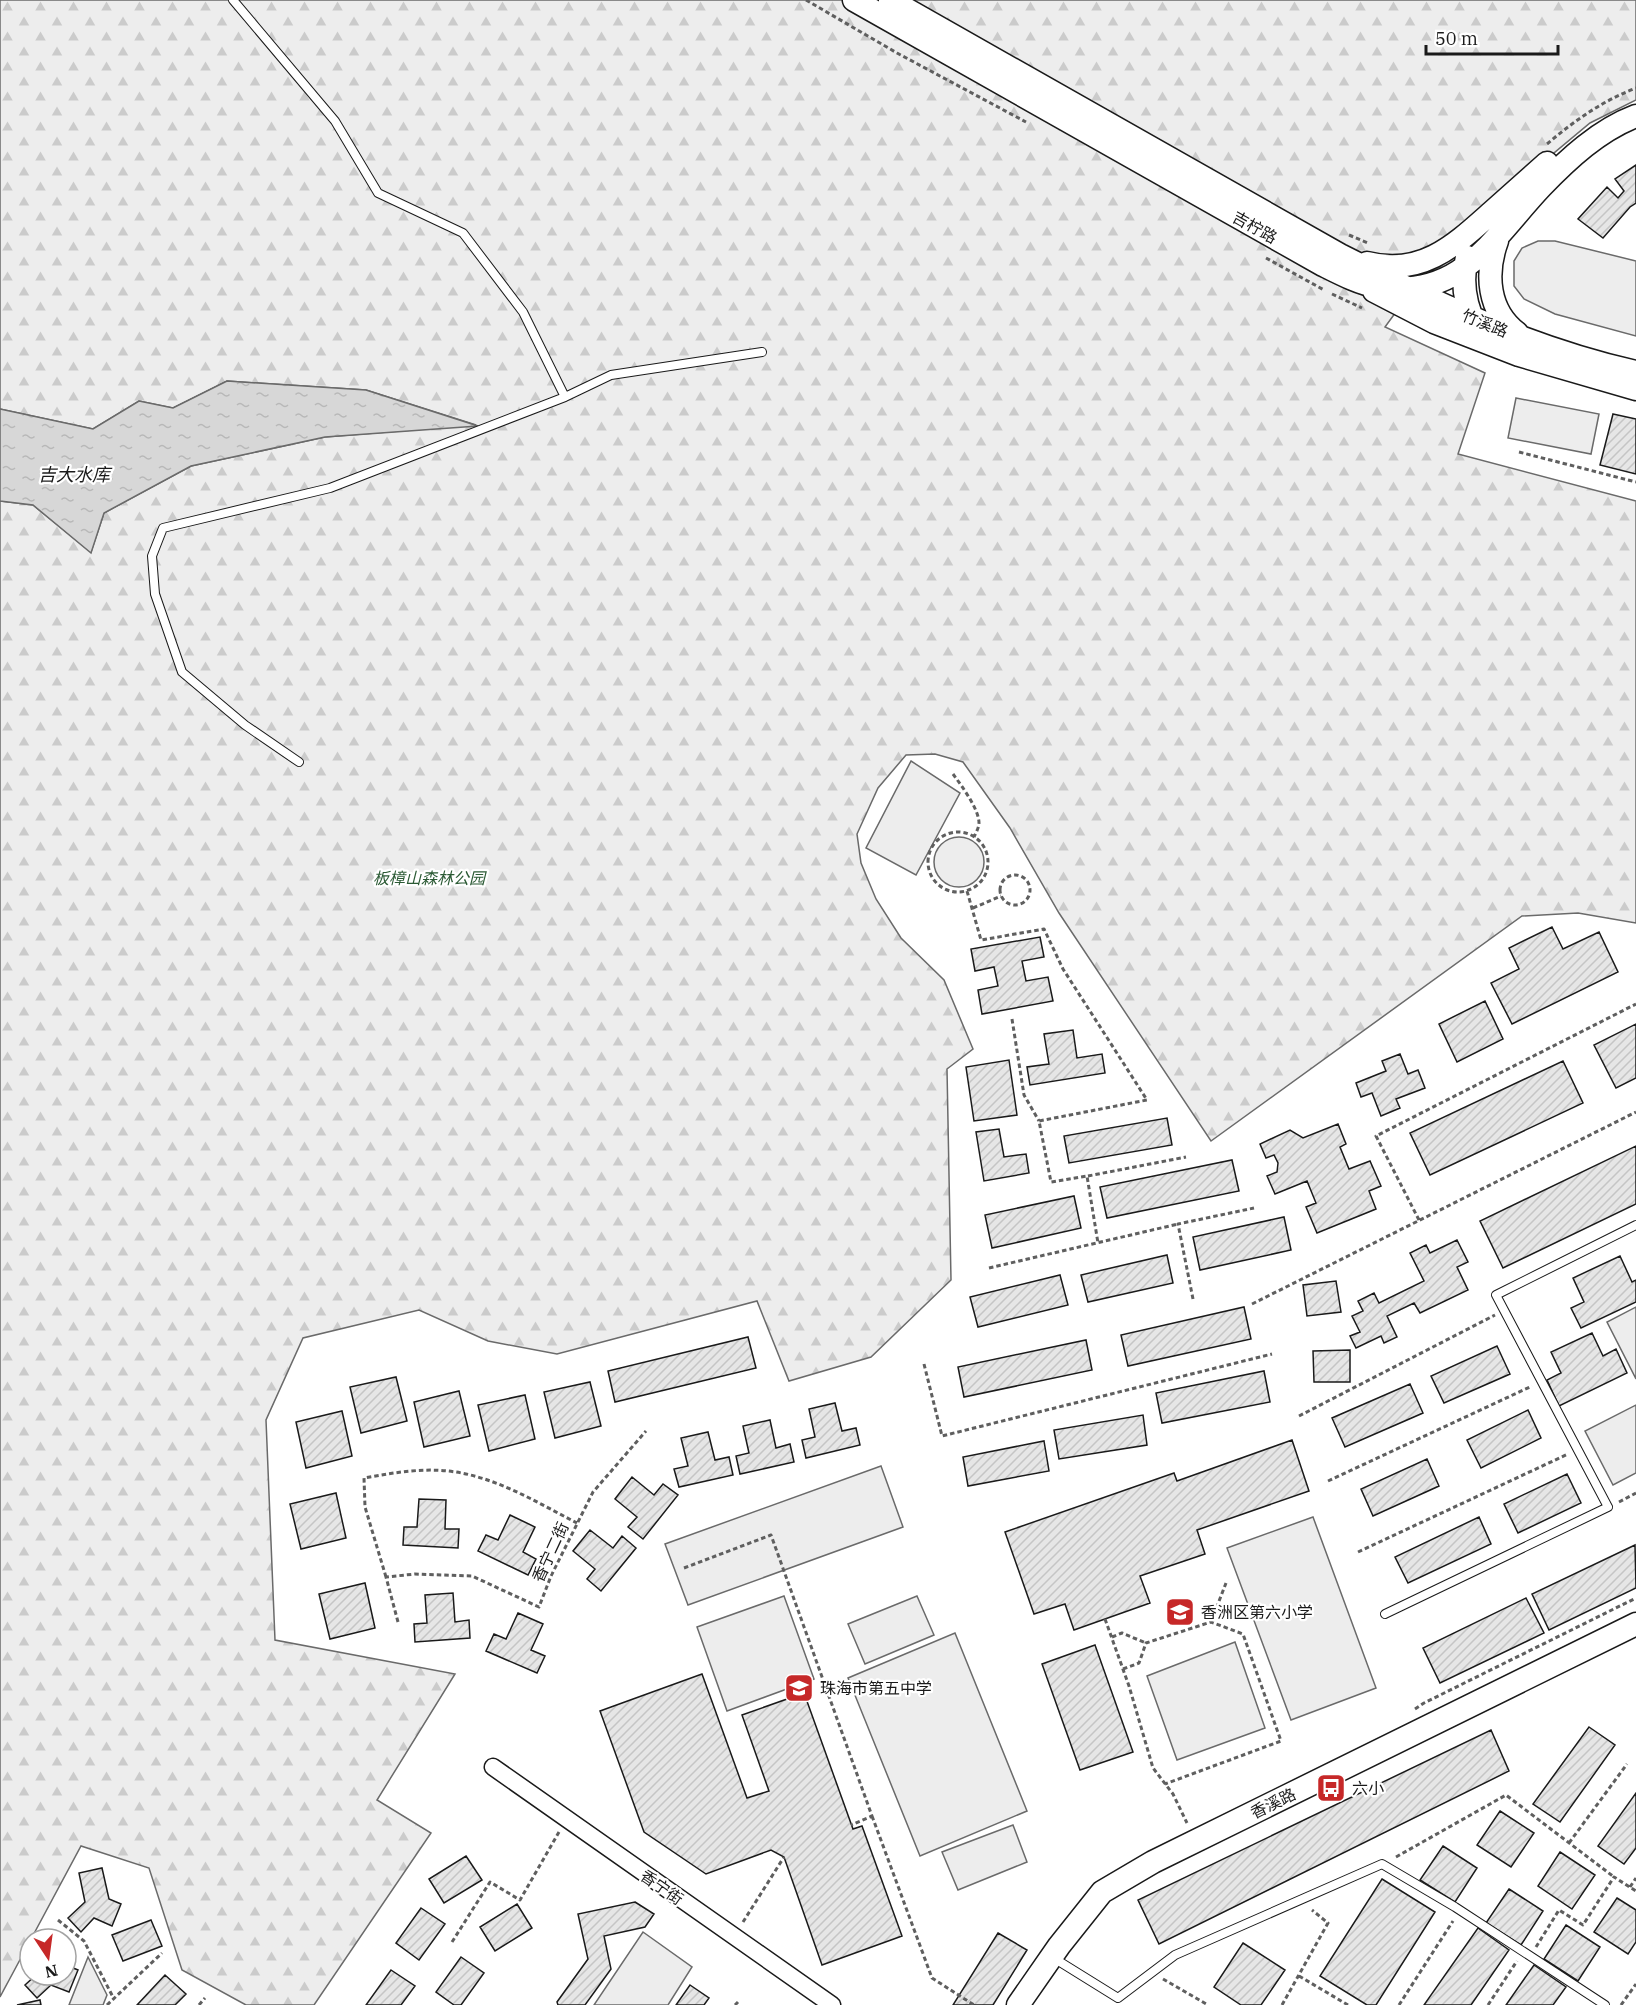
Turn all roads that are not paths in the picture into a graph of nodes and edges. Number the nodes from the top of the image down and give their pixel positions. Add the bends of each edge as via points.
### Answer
1 (233, 0) edge
2 (854, 0) edge
3 (890, 0) edge
4 (1636, 100) edge
5 (1636, 116) edge
6 (1554, 144) junction
7 (1498, 237) junction
8 (1340, 255) junction
9 (1465, 269) junction
10 (1354, 280) junction
11 (1407, 289) junction
12 (1471, 317) junction
13 (1523, 338) junction
14 (1493, 345) junction
15 (762, 352) dead end
16 (1636, 372) edge
17 (1636, 389) edge
18 (565, 397) junction
19 (299, 762) dead end
20 (1636, 1225) edge
21 (1385, 1614) dead end
22 (1636, 1624) edge
23 (493, 1767) dead end
24 (1052, 1957) junction
25 (832, 2005) edge
26 (1018, 2005) edge
27 (1605, 2005) edge

1 - 18 lane via 335,121 378,193 462,233 523,312
2 - 10 main road, 吉柠路
3 - 8 main road, 吉柠路
4 - 6 main road
5 - 7 main road, 吉柠路 via 1582,147
6 - 8 main road via 1458,242 1440,254 1393,267
6 - 9 main road via 1477,237
7 - 9 main road, 吉柠路
7 - 13 main road via 1490,270 1493,302 1504,321
8 - 11 main road, 竹溪路
9 - 11 main road, 吉柠路 via 1439,283
9 - 12 main road
10 - 11 main road, 吉柠路
10 - 14 main road, 竹溪路 via 1434,322
11 - 12 main road, 竹溪路
12 - 13 main road, 竹溪路
12 - 14 main road
13 - 16 main road, 竹溪路
14 - 17 main road, 竹溪路
15 - 18 lane via 610,375
18 - 19 lane via 330,488 163,528 152,556 155,594 182,672 245,725
20 - 21 lane via 1496,1295 1608,1507
22 - 24 main road, 香溪路 via 1153,1862 1102,1892
23 - 25 street, 香宁街
24 - 26 main road, 香溪路
24 - 27 lane via 1118,1998 1175,1955 1382,1864

